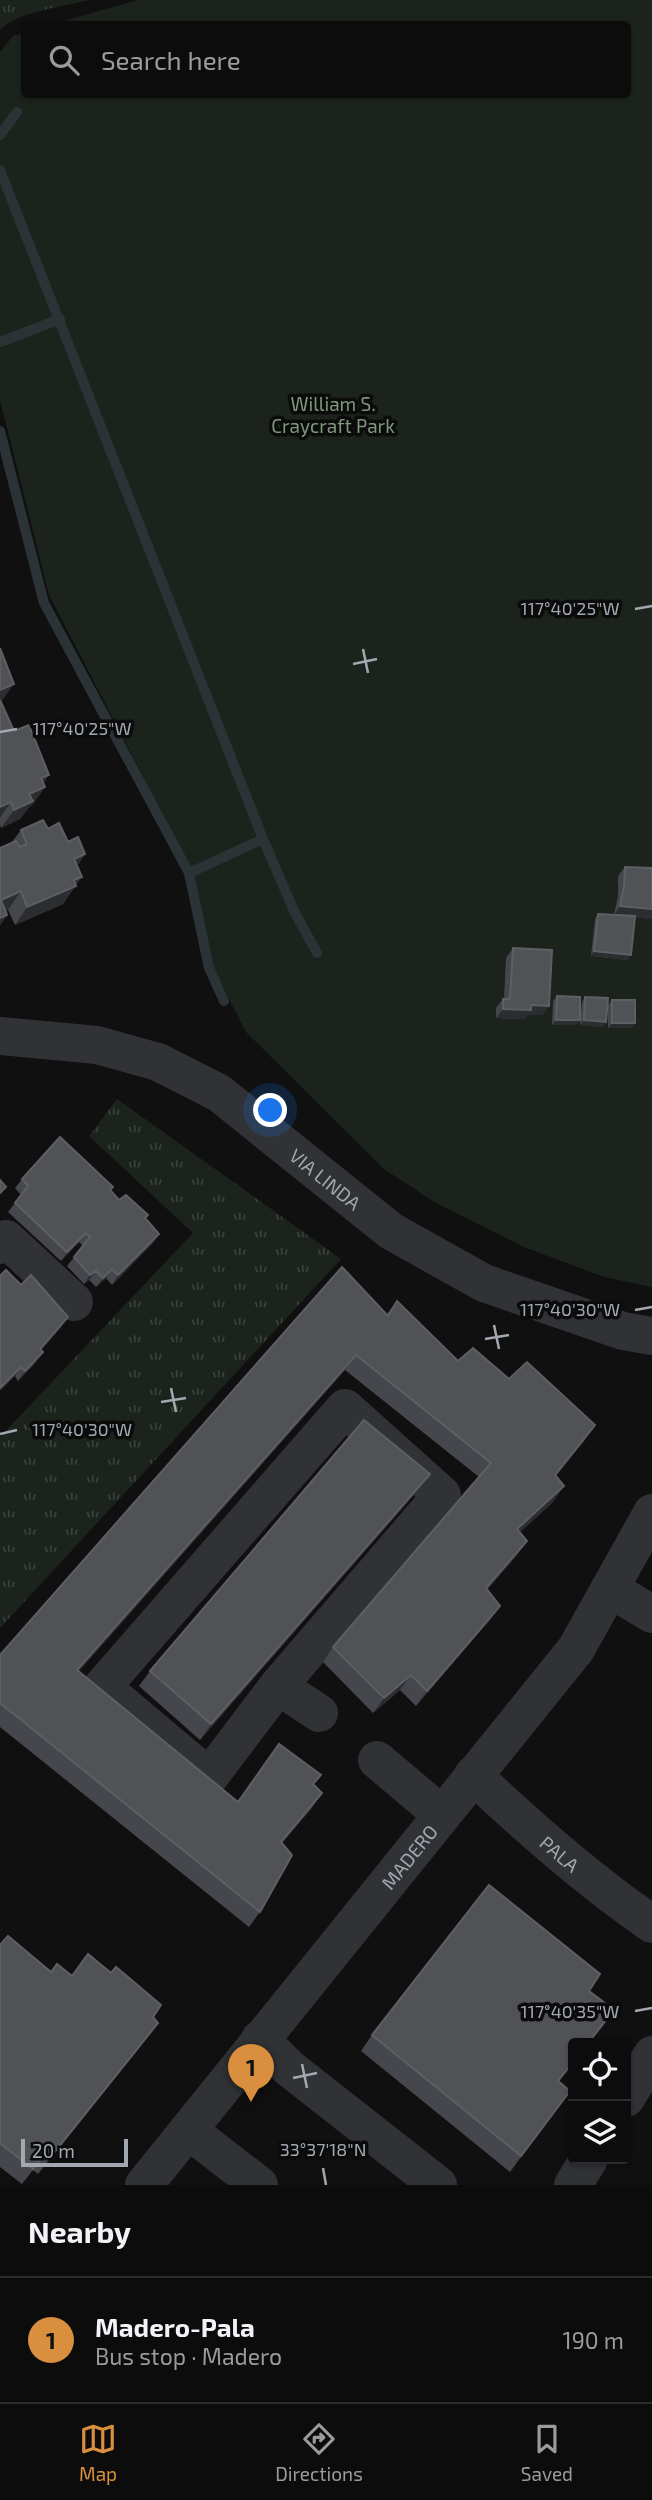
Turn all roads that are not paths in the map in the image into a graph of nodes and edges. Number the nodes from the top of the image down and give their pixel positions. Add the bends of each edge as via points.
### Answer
1 (0, 1036) edge
2 (0, 1245) edge
3 (74, 1302) dead end
4 (652, 1336) edge
5 (652, 1513) edge
6 (610, 1589) junction
7 (652, 1614) edge
8 (278, 1686) junction
9 (319, 1713) dead end
10 (377, 1760) dead end
11 (473, 1775) junction
12 (441, 1814) junction
13 (652, 1924) edge
14 (260, 2039) junction
15 (652, 2055) edge
16 (631, 2090) edge
17 (188, 2130) junction
18 (586, 2164) edge
19 (144, 2185) edge
20 (259, 2185) edge
21 (438, 2185) edge
22 (573, 2185) edge

1 - 4 street, VIA LINDA via 97,1045 158,1062 219,1093 391,1231 484,1283 623,1331
2 - 3 street via 6,1239
5 - 6 street, MADERO
6 - 7 street
6 - 11 street, MADERO via 576,1649
8 - 8 street via 442,1495 345,1408 102,1687 209,1777
8 - 9 street
10 - 12 street
11 - 12 street, MADERO
11 - 13 street, PALA via 605,1892
12 - 14 street, MADERO
14 - 17 street, MADERO
14 - 21 street via 289,2068
15 - 16 street
17 - 19 street, MADERO
17 - 20 street
18 - 22 street

